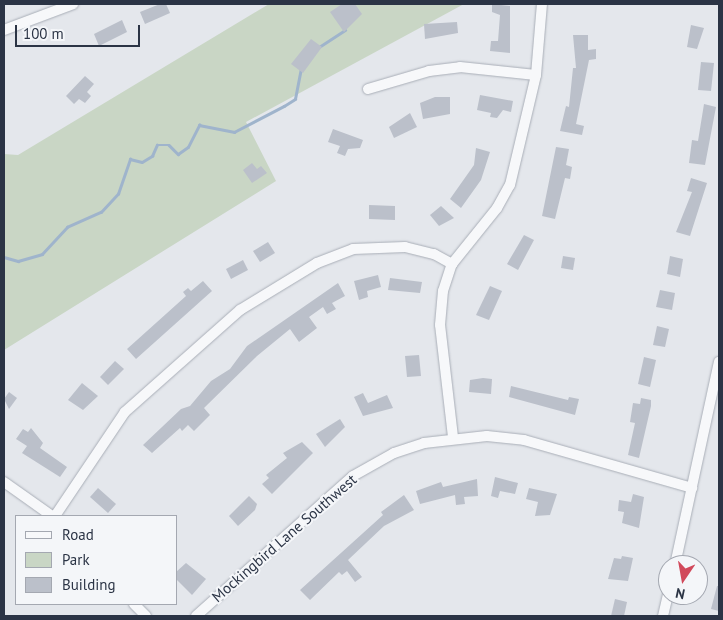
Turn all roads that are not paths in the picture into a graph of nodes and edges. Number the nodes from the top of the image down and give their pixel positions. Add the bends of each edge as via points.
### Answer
1 (73, 4) edge
2 (542, 4) edge
3 (4, 30) edge
4 (536, 75) junction
5 (368, 90) dead end
6 (452, 264) junction
7 (719, 362) edge
8 (453, 437) junction
9 (4, 482) edge
10 (692, 488) junction
11 (53, 515) edge
12 (55, 515) edge
13 (677, 555) edge
14 (135, 605) edge
15 (146, 616) edge
16 (196, 616) edge

1 - 3 street
2 - 4 street
4 - 5 street via 460,67 429,71
4 - 6 street via 510,185 497,208
6 - 8 street via 443,291 440,325
6 - 12 street via 434,254 405,247 353,249 316,263 240,310 124,412
7 - 10 street
8 - 10 street, Mockingbird Lane Southwest via 524,440
8 - 16 street, Mockingbird Lane Southwest via 399,451 353,476
9 - 11 street
10 - 13 street
14 - 15 street

